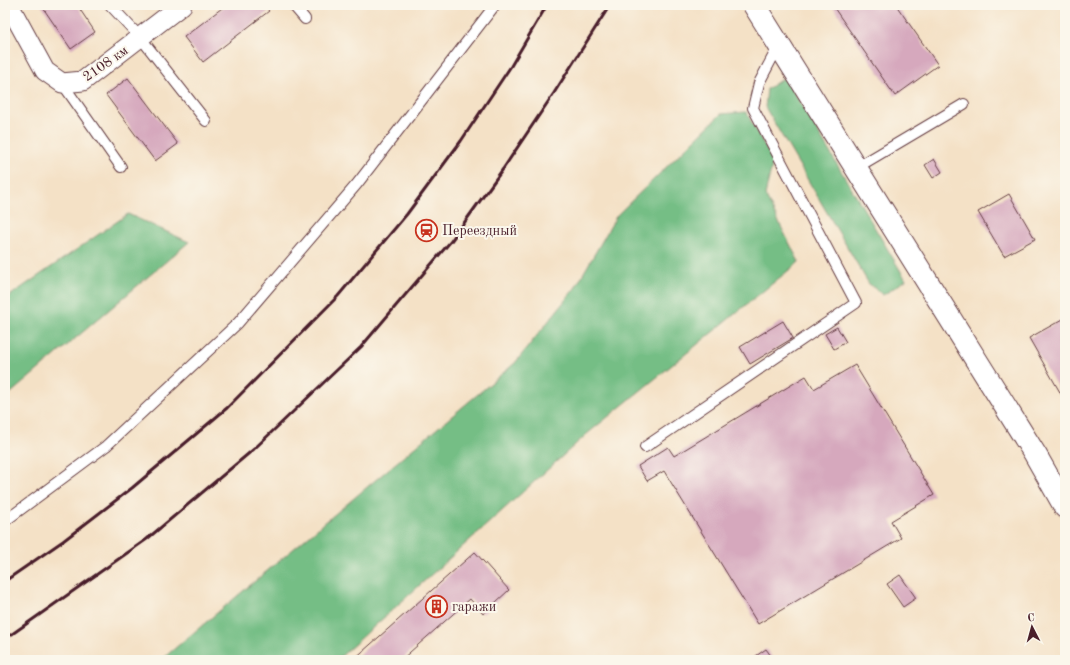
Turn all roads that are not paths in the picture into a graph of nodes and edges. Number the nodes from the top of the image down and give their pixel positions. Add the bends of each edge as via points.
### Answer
1 (8, 5) edge
2 (110, 5) edge
3 (182, 5) edge
4 (293, 5) edge
5 (495, 5) edge
6 (754, 5) edge
7 (305, 19) dead end
8 (140, 37) junction
9 (779, 45) junction
10 (62, 83) junction
11 (964, 104) dead end
12 (206, 121) dead end
13 (121, 167) dead end
14 (856, 168) junction
15 (644, 447) dead end
16 (1065, 507) edge
17 (5, 521) edge

1 - 10 street via 45,71
2 - 8 lane
3 - 8 street, 2108 км
4 - 7 lane
5 - 17 lane via 357,184 238,323 106,446
6 - 9 street
8 - 10 street, 2108 км via 83,81
8 - 12 lane
9 - 14 street
9 - 15 lane via 759,83 753,108 856,303
10 - 13 lane
11 - 14 lane
14 - 16 street via 1035,454

